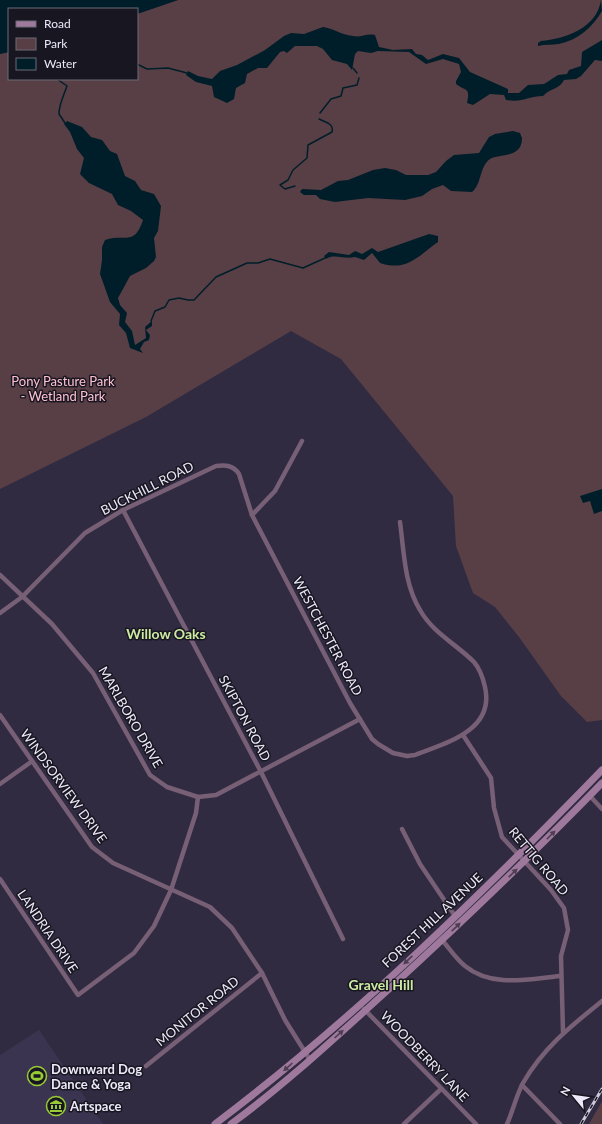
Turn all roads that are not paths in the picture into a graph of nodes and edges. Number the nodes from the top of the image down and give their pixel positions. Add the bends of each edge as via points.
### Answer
1 (302, 441) dead end
2 (216, 466) joint
3 (123, 510) junction
4 (252, 515) junction
5 (400, 522) dead end
6 (0, 575) edge
7 (22, 597) junction
8 (0, 613) edge
9 (0, 715) edge
10 (360, 719) junction
11 (463, 735) junction
12 (31, 762) junction
13 (602, 770) edge
14 (261, 772) junction
15 (602, 783) edge
16 (0, 784) edge
17 (590, 796) junction
18 (198, 797) junction
19 (602, 809) edge
20 (402, 829) dead end
21 (518, 856) junction
22 (524, 862) junction
23 (0, 879) edge
24 (171, 890) junction
25 (455, 916) junction
26 (343, 939) dead end
27 (442, 940) junction
28 (262, 973) junction
29 (560, 976) junction
30 (602, 1001) edge
31 (359, 1004) junction
32 (365, 1010) junction
33 (563, 1032) junction
34 (305, 1052) junction
35 (310, 1060) junction
36 (146, 1066) dead end
37 (522, 1085) junction
38 (441, 1089) junction
39 (215, 1124) edge
40 (231, 1124) edge
41 (404, 1124) edge
42 (476, 1124) edge
43 (507, 1124) edge
44 (560, 1124) edge

1 - 4 street via 275,491
2 - 3 street, BUCKHILL ROAD
2 - 4 street, WESTCHESTER ROAD via 227,465 235,469
3 - 7 street, BUCKHILL ROAD via 85,533
3 - 14 street, SKIPTON ROAD
4 - 10 street, WESTCHESTER ROAD
5 - 11 street via 408,578 419,609 436,631 475,663 484,683 484,710 475,726
6 - 7 street, MARLBORO DRIVE
7 - 8 street, BUCKHILL ROAD
7 - 18 street, MARLBORO DRIVE via 52,624 93,673 150,776 167,787
9 - 12 street, WINDSORVIEW DRIVE
10 - 11 street, WESTCHESTER ROAD via 378,744 393,753 407,756
10 - 14 street
11 - 21 street, RETTIG ROAD via 491,778 494,808 502,837
12 - 16 street
12 - 24 street, WINDSORVIEW DRIVE via 92,847 113,863
13 - 21 main road, FOREST HILL AVENUE
14 - 18 street via 216,795
14 - 26 street, SKIPTON ROAD
15 - 17 main road, FOREST HILL AVENUE
17 - 19 street
22 -> 17 main road, FOREST HILL AVENUE
18 - 24 street via 196,813
20 - 25 street via 420,864
21 - 22 street, RETTIG ROAD
21 - 25 main road, FOREST HILL AVENUE
27 -> 22 main road, FOREST HILL AVENUE
22 - 29 street, RETTIG ROAD via 551,890 564,908 568,930 560,956
23 - 24 street, LANDRIA DRIVE via 78,995 134,953 154,926
24 - 28 street, WINDSORVIEW DRIVE via 210,907 232,928
25 -> 31 main road, FOREST HILL AVENUE
27 - 29 street via 464,965 479,976 506,981
27 - 32 main road, FOREST HILL AVENUE
28 - 34 street, WINDSORVIEW DRIVE via 285,1020
28 - 36 street, MONITOR ROAD
29 - 33 street, RETTIG ROAD
30 - 33 street
31 - 32 street, WOODBERRY LANE
31 - 34 main road, FOREST HILL AVENUE
35 -> 32 main road, FOREST HILL AVENUE
32 - 38 street, WOODBERRY LANE
33 - 37 street via 540,1057
34 - 35 street, WINDSORVIEW DRIVE
34 -> 39 main road, FOREST HILL AVENUE
35 - 40 main road, FOREST HILL AVENUE
37 - 43 street
37 - 44 street
38 - 41 street
38 - 42 street, WOODBERRY LANE

